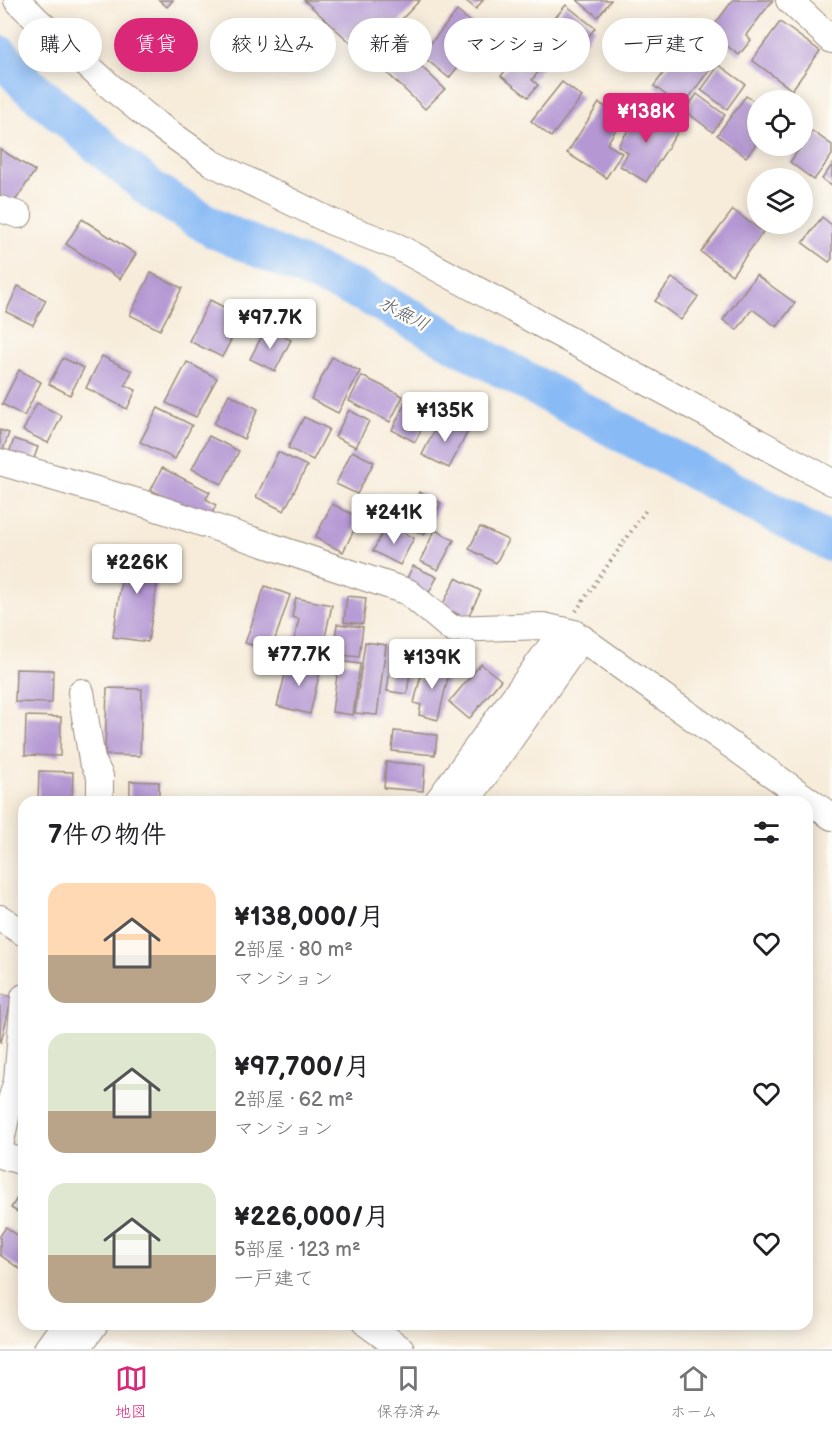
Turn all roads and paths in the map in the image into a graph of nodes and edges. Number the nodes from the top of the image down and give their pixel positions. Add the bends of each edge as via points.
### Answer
1 (17, 0) edge
2 (789, 0) edge
3 (832, 40) edge
4 (0, 462) edge
5 (832, 482) edge
6 (646, 510) dead end
7 (573, 634) junction
8 (81, 692) dead end
9 (100, 796) edge
10 (442, 796) edge
11 (470, 796) edge
12 (802, 796) edge
13 (813, 804) edge
14 (832, 817) edge
15 (0, 918) edge
16 (18, 929) edge
17 (18, 1069) edge
18 (0, 1146) edge
19 (0, 1155) edge
20 (18, 1160) edge
21 (61, 1330) edge
22 (91, 1330) edge
23 (375, 1330) edge
24 (47, 1349) edge
25 (77, 1349) edge
26 (400, 1349) edge

1 - 5 street via 111,87 212,163 332,222 398,247
2 - 3 street
4 - 7 street via 145,504 408,592 452,630 543,626
6 - 7 path
7 - 10 street
7 - 11 street
7 - 12 street
8 - 9 street via 92,760 100,777
13 - 14 street
15 - 16 street
17 - 18 street
19 - 20 street
21 - 24 street
22 - 25 street
23 - 26 street

